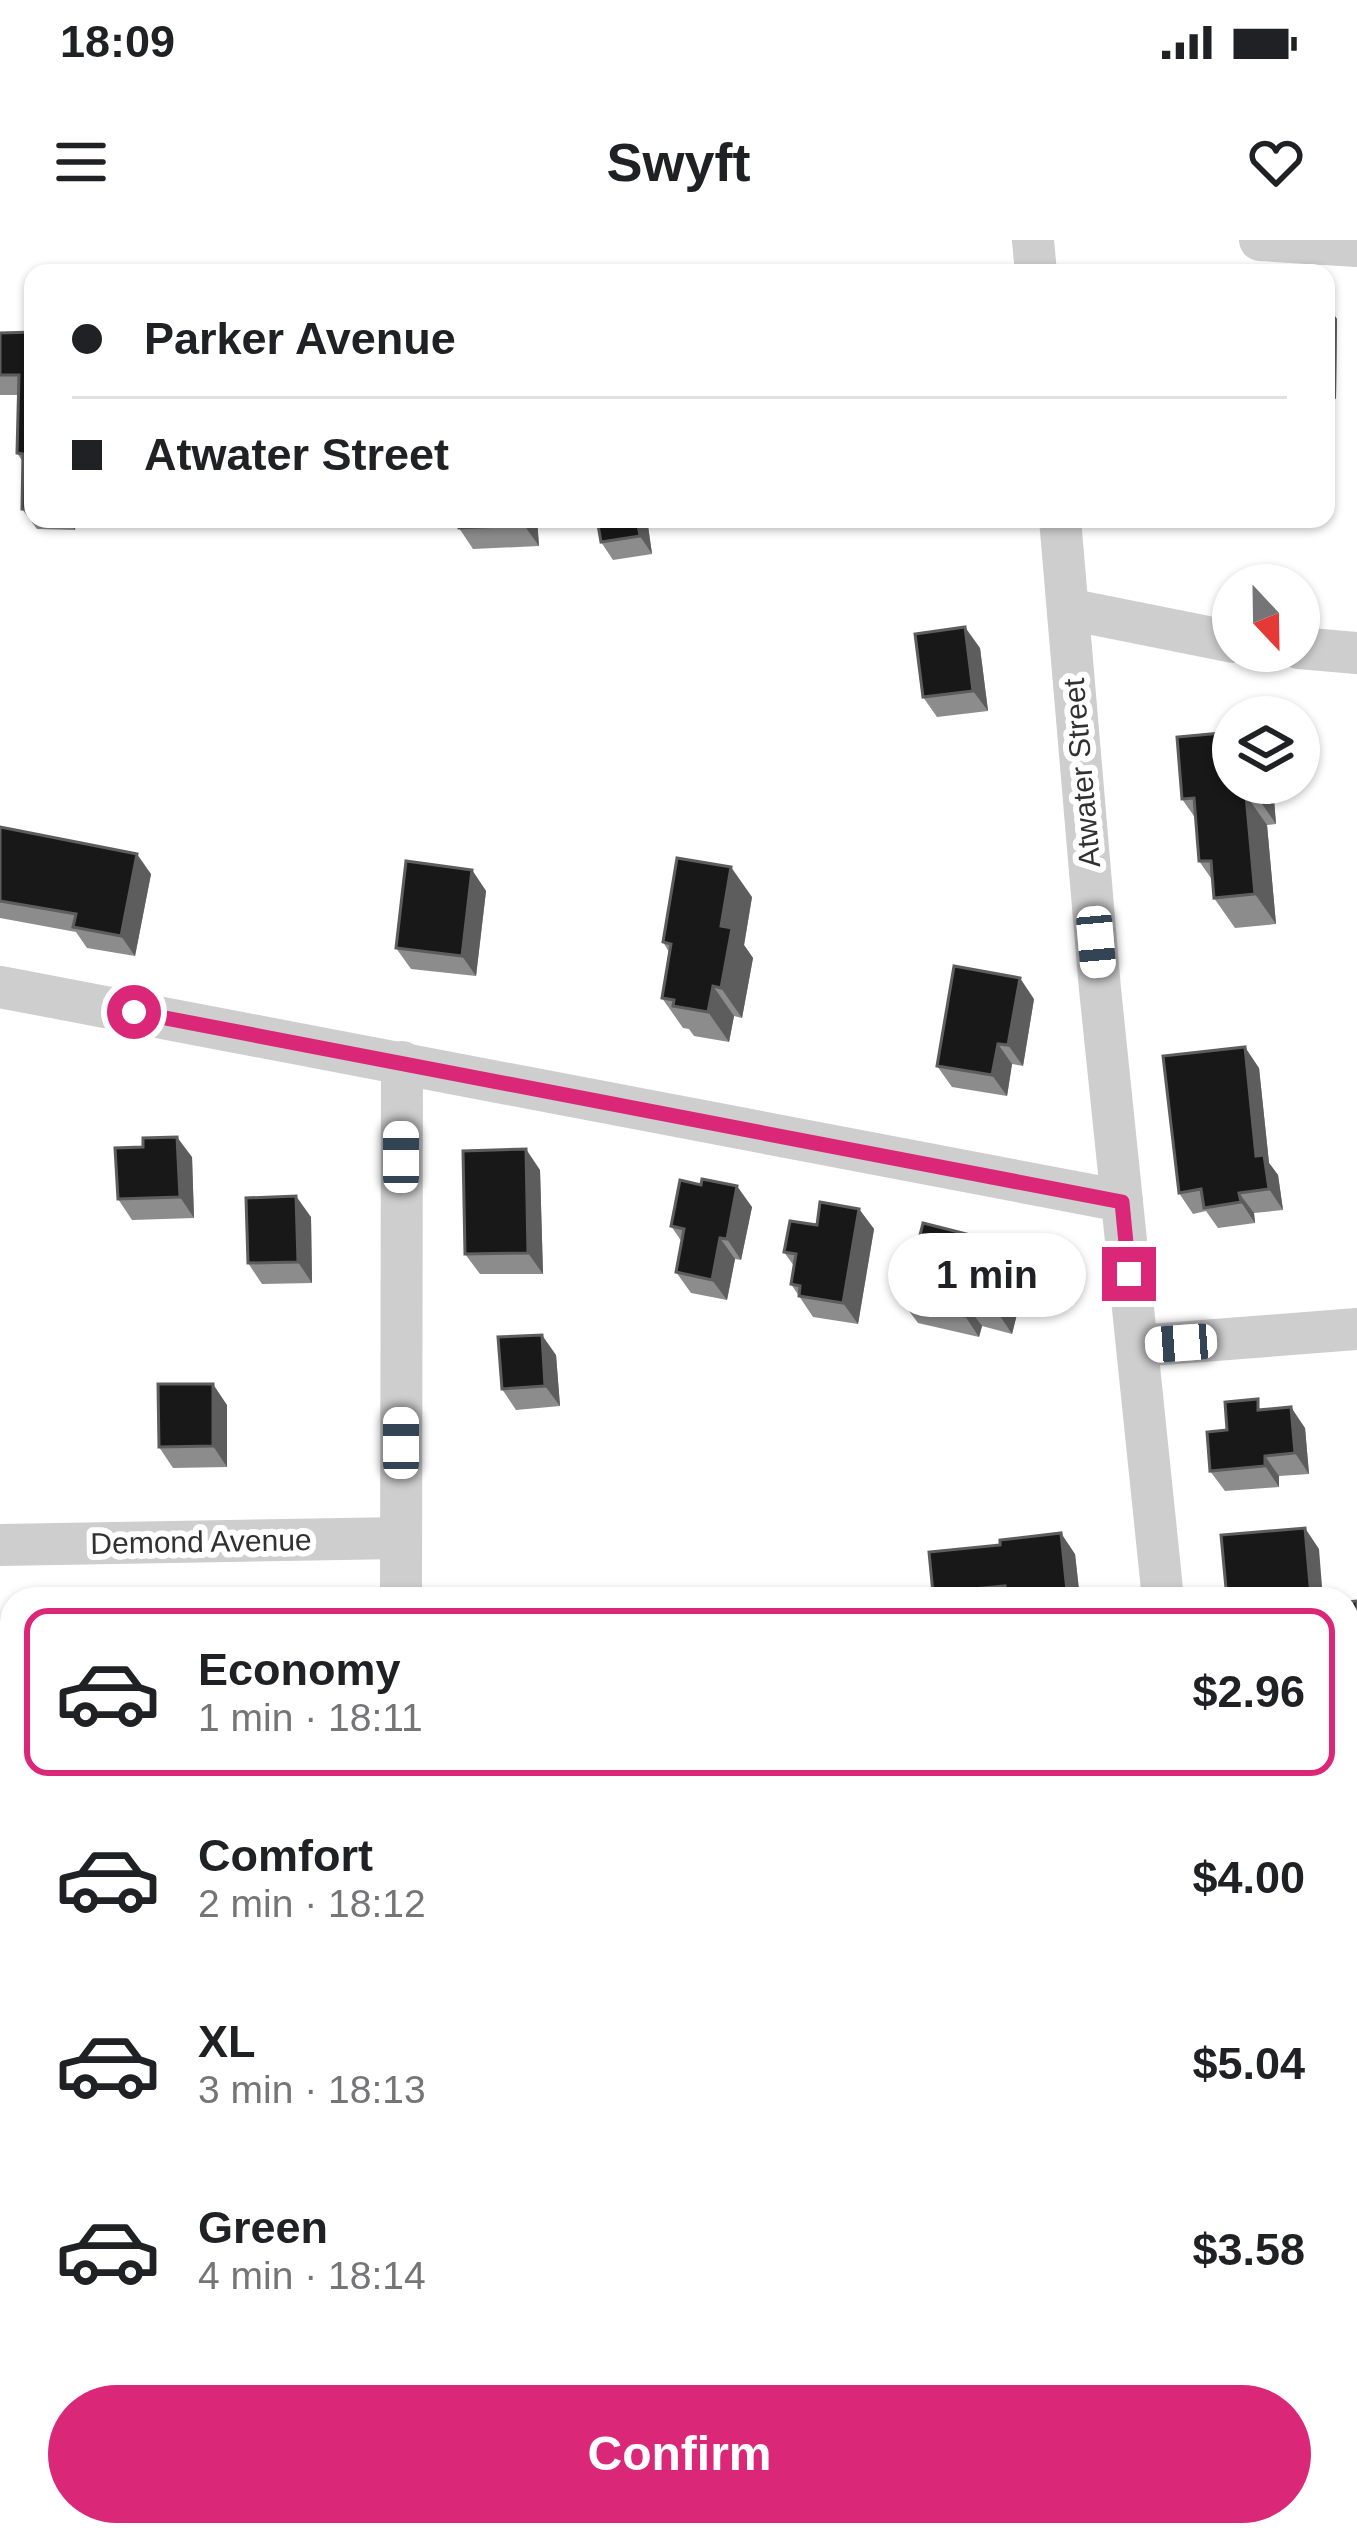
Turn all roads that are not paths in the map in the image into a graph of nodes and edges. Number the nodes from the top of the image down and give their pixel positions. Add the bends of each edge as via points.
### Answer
1 (1261, 240) edge
2 (1357, 246) edge
3 (1061, 528) edge
4 (1068, 609) junction
5 (1212, 638) edge
6 (1320, 650) edge
7 (1357, 653) edge
8 (0, 987) edge
9 (401, 1062) junction
10 (1122, 1202) junction
11 (1357, 1329) edge
12 (1137, 1346) junction
13 (401, 1538) junction
14 (0, 1545) edge
15 (401, 1587) edge
16 (1162, 1587) edge

1 - 2 street
3 - 4 street, Atwater Street
4 - 5 street
4 - 10 street, Atwater Street
6 - 7 street
8 - 9 street
9 - 10 street
9 - 13 street
10 - 12 street, Atwater Street
11 - 12 street
12 - 16 street, Atwater Street
13 - 14 street, Demond Avenue
13 - 15 street

